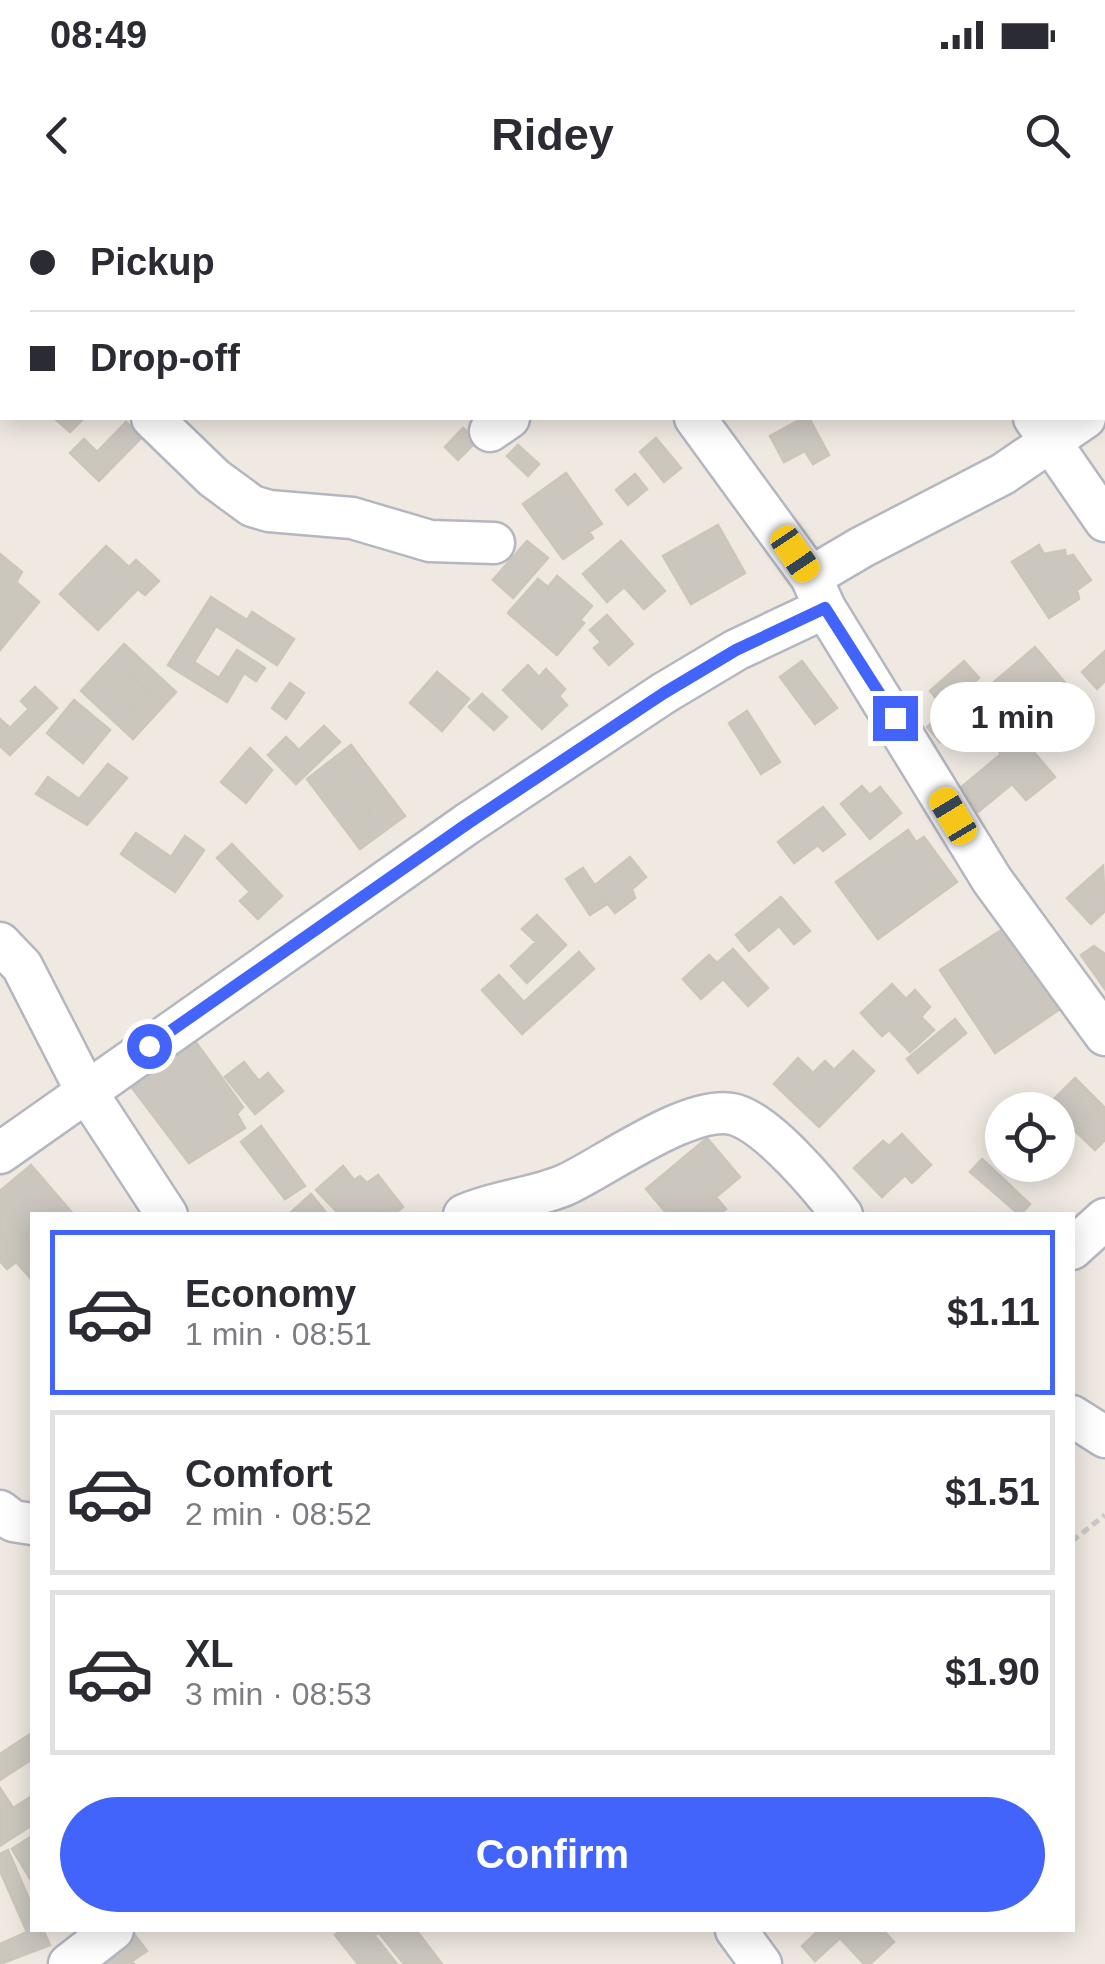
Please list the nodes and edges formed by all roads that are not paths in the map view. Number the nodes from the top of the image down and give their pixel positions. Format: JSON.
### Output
{"nodes":[{"id":1,"x":154,"y":420,"type":"edge"},
{"id":2,"x":696,"y":420,"type":"edge"},
{"id":3,"x":1078,"y":420,"type":"edge"},
{"id":4,"x":1043,"y":430,"type":"edge"},
{"id":5,"x":1105,"y":521,"type":"edge"},
{"id":6,"x":494,"y":543,"type":"dead end"},
{"id":7,"x":818,"y":592,"type":"junction"},
{"id":8,"x":0,"y":942,"type":"edge"},
{"id":9,"x":1105,"y":1035,"type":"edge"},
{"id":10,"x":86,"y":1091,"type":"junction"},
{"id":11,"x":0,"y":1153,"type":"edge"},
{"id":12,"x":165,"y":1212,"type":"edge"},
{"id":13,"x":470,"y":1212,"type":"edge"},
{"id":14,"x":840,"y":1212,"type":"edge"},
{"id":15,"x":1105,"y":1220,"type":"edge"},
{"id":16,"x":1075,"y":1245,"type":"edge"},
{"id":17,"x":1075,"y":1418,"type":"edge"},
{"id":18,"x":1105,"y":1437,"type":"edge"},
{"id":19,"x":0,"y":1510,"type":"edge"},
{"id":20,"x":30,"y":1524,"type":"edge"},
{"id":21,"x":110,"y":1932,"type":"edge"},
{"id":22,"x":738,"y":1932,"type":"edge"},
{"id":23,"x":69,"y":1964,"type":"edge"},
{"id":24,"x":762,"y":1964,"type":"edge"}],
"edges":[{"from":1,"to":6,"type":"street"},
{"from":2,"to":7,"type":"street"},
{"from":3,"to":4,"type":"street"},
{"from":4,"to":5,"type":"street"},
{"from":4,"to":7,"type":"street"},
{"from":7,"to":9,"type":"street"},
{"from":7,"to":10,"type":"street"},
{"from":8,"to":10,"type":"street"},
{"from":10,"to":11,"type":"street"},
{"from":10,"to":12,"type":"street"},
{"from":13,"to":14,"type":"street"},
{"from":15,"to":16,"type":"street"},
{"from":17,"to":18,"type":"street"},
{"from":19,"to":20,"type":"street"},
{"from":21,"to":23,"type":"street"},
{"from":22,"to":24,"type":"street"}]}
